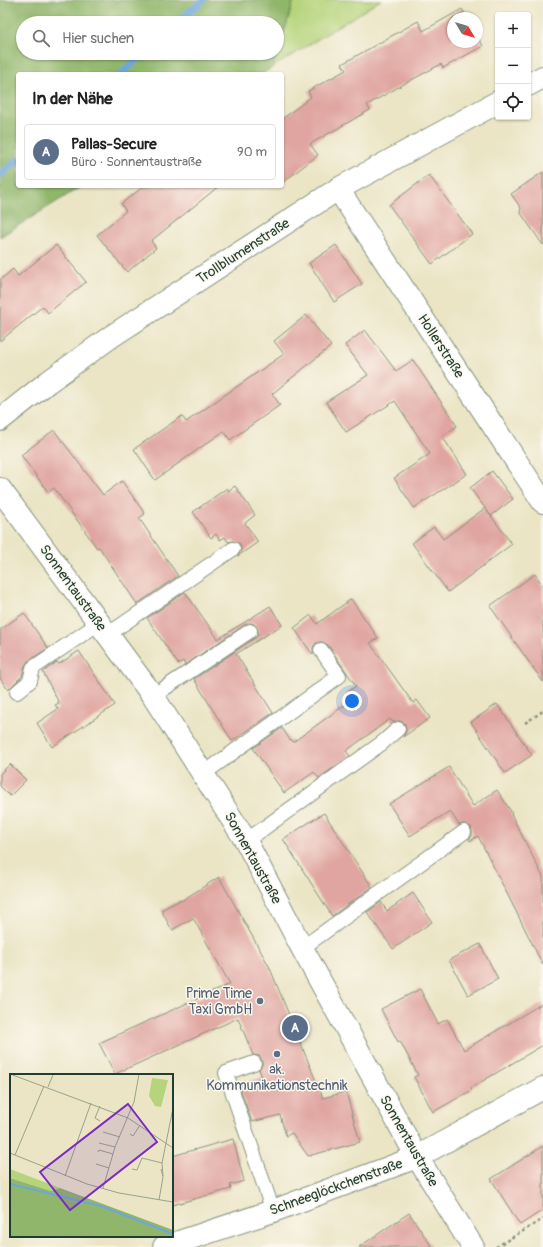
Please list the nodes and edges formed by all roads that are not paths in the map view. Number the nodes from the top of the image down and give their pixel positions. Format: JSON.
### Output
{"nodes":[{"id":1,"x":543,"y":77,"type":"edge"},
{"id":2,"x":530,"y":84,"type":"edge"},
{"id":3,"x":495,"y":104,"type":"edge"},
{"id":4,"x":338,"y":189,"type":"junction"},
{"id":5,"x":0,"y":420,"type":"edge"},
{"id":6,"x":0,"y":489,"type":"edge"},
{"id":7,"x":543,"y":502,"type":"edge"},
{"id":8,"x":234,"y":550,"type":"dead end"},
{"id":9,"x":103,"y":629,"type":"junction"},
{"id":10,"x":250,"y":632,"type":"dead end"},
{"id":11,"x":321,"y":650,"type":"dead end"},
{"id":12,"x":17,"y":692,"type":"dead end"},
{"id":13,"x":153,"y":696,"type":"junction"},
{"id":14,"x":398,"y":729,"type":"dead end"},
{"id":15,"x":203,"y":774,"type":"junction"},
{"id":16,"x":464,"y":832,"type":"dead end"},
{"id":17,"x":246,"y":841,"type":"junction"},
{"id":18,"x":302,"y":948,"type":"junction"},
{"id":19,"x":254,"y":1063,"type":"dead end"},
{"id":20,"x":543,"y":1088,"type":"edge"},
{"id":21,"x":417,"y":1157,"type":"junction"},
{"id":22,"x":273,"y":1211,"type":"junction"},
{"id":23,"x":164,"y":1247,"type":"edge"},
{"id":24,"x":473,"y":1247,"type":"edge"}],
"edges":[{"from":1,"to":2,"type":"street"},
{"from":3,"to":4,"type":"street","name":"Trollblumenstraße"},
{"from":4,"to":5,"type":"street","name":"Trollblumenstraße"},
{"from":4,"to":7,"type":"street","name":"Hollerstraße"},
{"from":6,"to":9,"type":"street","name":"Sonnentaustraße"},
{"from":8,"to":9,"type":"lane"},
{"from":9,"to":12,"type":"lane"},
{"from":9,"to":13,"type":"street","name":"Sonnentaustraße"},
{"from":10,"to":13,"type":"lane"},
{"from":11,"to":15,"type":"lane"},
{"from":13,"to":15,"type":"street","name":"Sonnentaustraße"},
{"from":14,"to":17,"type":"lane"},
{"from":15,"to":17,"type":"street","name":"Sonnentaustraße"},
{"from":16,"to":18,"type":"lane"},
{"from":17,"to":18,"type":"street","name":"Sonnentaustraße"},
{"from":18,"to":21,"type":"street","name":"Sonnentaustraße"},
{"from":19,"to":22,"type":"lane"},
{"from":20,"to":21,"type":"street","name":"Schneeglöckchenstraße"},
{"from":21,"to":22,"type":"street","name":"Schneeglöckchenstraße"},
{"from":21,"to":24,"type":"street","name":"Sonnentaustraße"},
{"from":22,"to":23,"type":"street","name":"Schneeglöckchenstraße"}]}
